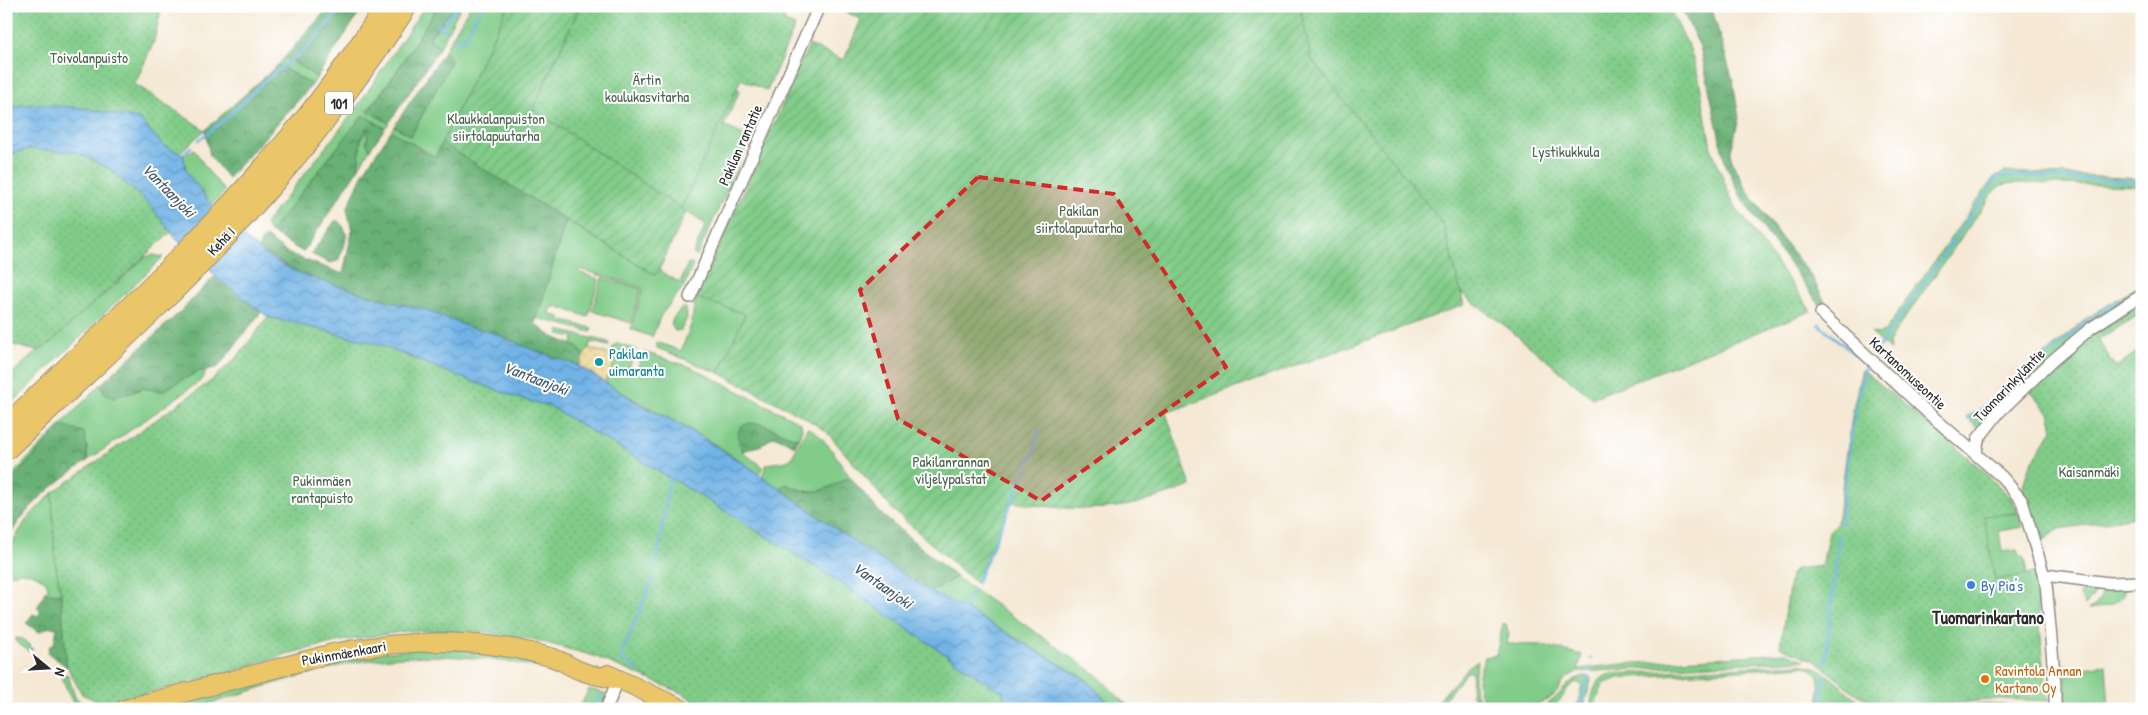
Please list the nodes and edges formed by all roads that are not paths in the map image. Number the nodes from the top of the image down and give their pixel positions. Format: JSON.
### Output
{"nodes":[{"id":1,"x":386,"y":6,"type":"edge"},
{"id":2,"x":407,"y":6,"type":"edge"},
{"id":3,"x":819,"y":6,"type":"edge"},
{"id":4,"x":258,"y":188,"type":"junction"},
{"id":5,"x":163,"y":288,"type":"junction"},
{"id":6,"x":2142,"y":295,"type":"edge"},
{"id":7,"x":690,"y":297,"type":"dead end"},
{"id":8,"x":1821,"y":313,"type":"dead end"},
{"id":9,"x":35,"y":398,"type":"junction"},
{"id":10,"x":6,"y":418,"type":"edge"},
{"id":11,"x":6,"y":426,"type":"edge"},
{"id":12,"x":29,"y":428,"type":"junction"},
{"id":13,"x":6,"y":450,"type":"edge"},
{"id":14,"x":1976,"y":454,"type":"junction"},
{"id":15,"x":6,"y":456,"type":"edge"},
{"id":16,"x":2045,"y":575,"type":"junction"},
{"id":17,"x":2142,"y":582,"type":"edge"},
{"id":18,"x":618,"y":680,"type":"junction"},
{"id":19,"x":124,"y":709,"type":"edge"},
{"id":20,"x":606,"y":709,"type":"edge"},
{"id":21,"x":682,"y":709,"type":"edge"},
{"id":22,"x":2055,"y":709,"type":"edge"}],
"edges":[{"from":1,"to":4,"type":"highway","name":"Kehä I","number":"101"},
{"from":2,"to":4,"type":"highway","name":"Kehä I","number":"101"},
{"from":3,"to":7,"type":"street","name":"Pakilan rantatie"},
{"from":4,"to":5,"type":"highway","name":"Kehä I","number":"101"},
{"from":5,"to":9,"type":"highway","name":"Kehä I","number":"101"},
{"from":5,"to":12,"type":"highway","name":"Kehä I","number":"101"},
{"from":6,"to":14,"type":"street","name":"Tuomarinkyläntie"},
{"from":8,"to":14,"type":"street","name":"Kartanomuseontie"},
{"from":9,"to":10,"type":"highway"},
{"from":9,"to":11,"type":"highway","name":"Kehä I","number":"101"},
{"from":12,"to":13,"type":"highway","name":"Kehä I","number":"101"},
{"from":12,"to":15,"type":"highway"},
{"from":14,"to":16,"type":"street"},
{"from":16,"to":17,"type":"street"},
{"from":16,"to":22,"type":"street"},
{"from":18,"to":19,"type":"main road","name":"Pukinmäenkaari"},
{"from":18,"to":20,"type":"street"},
{"from":18,"to":21,"type":"main road","name":"Pukinmäenkaari"}]}
